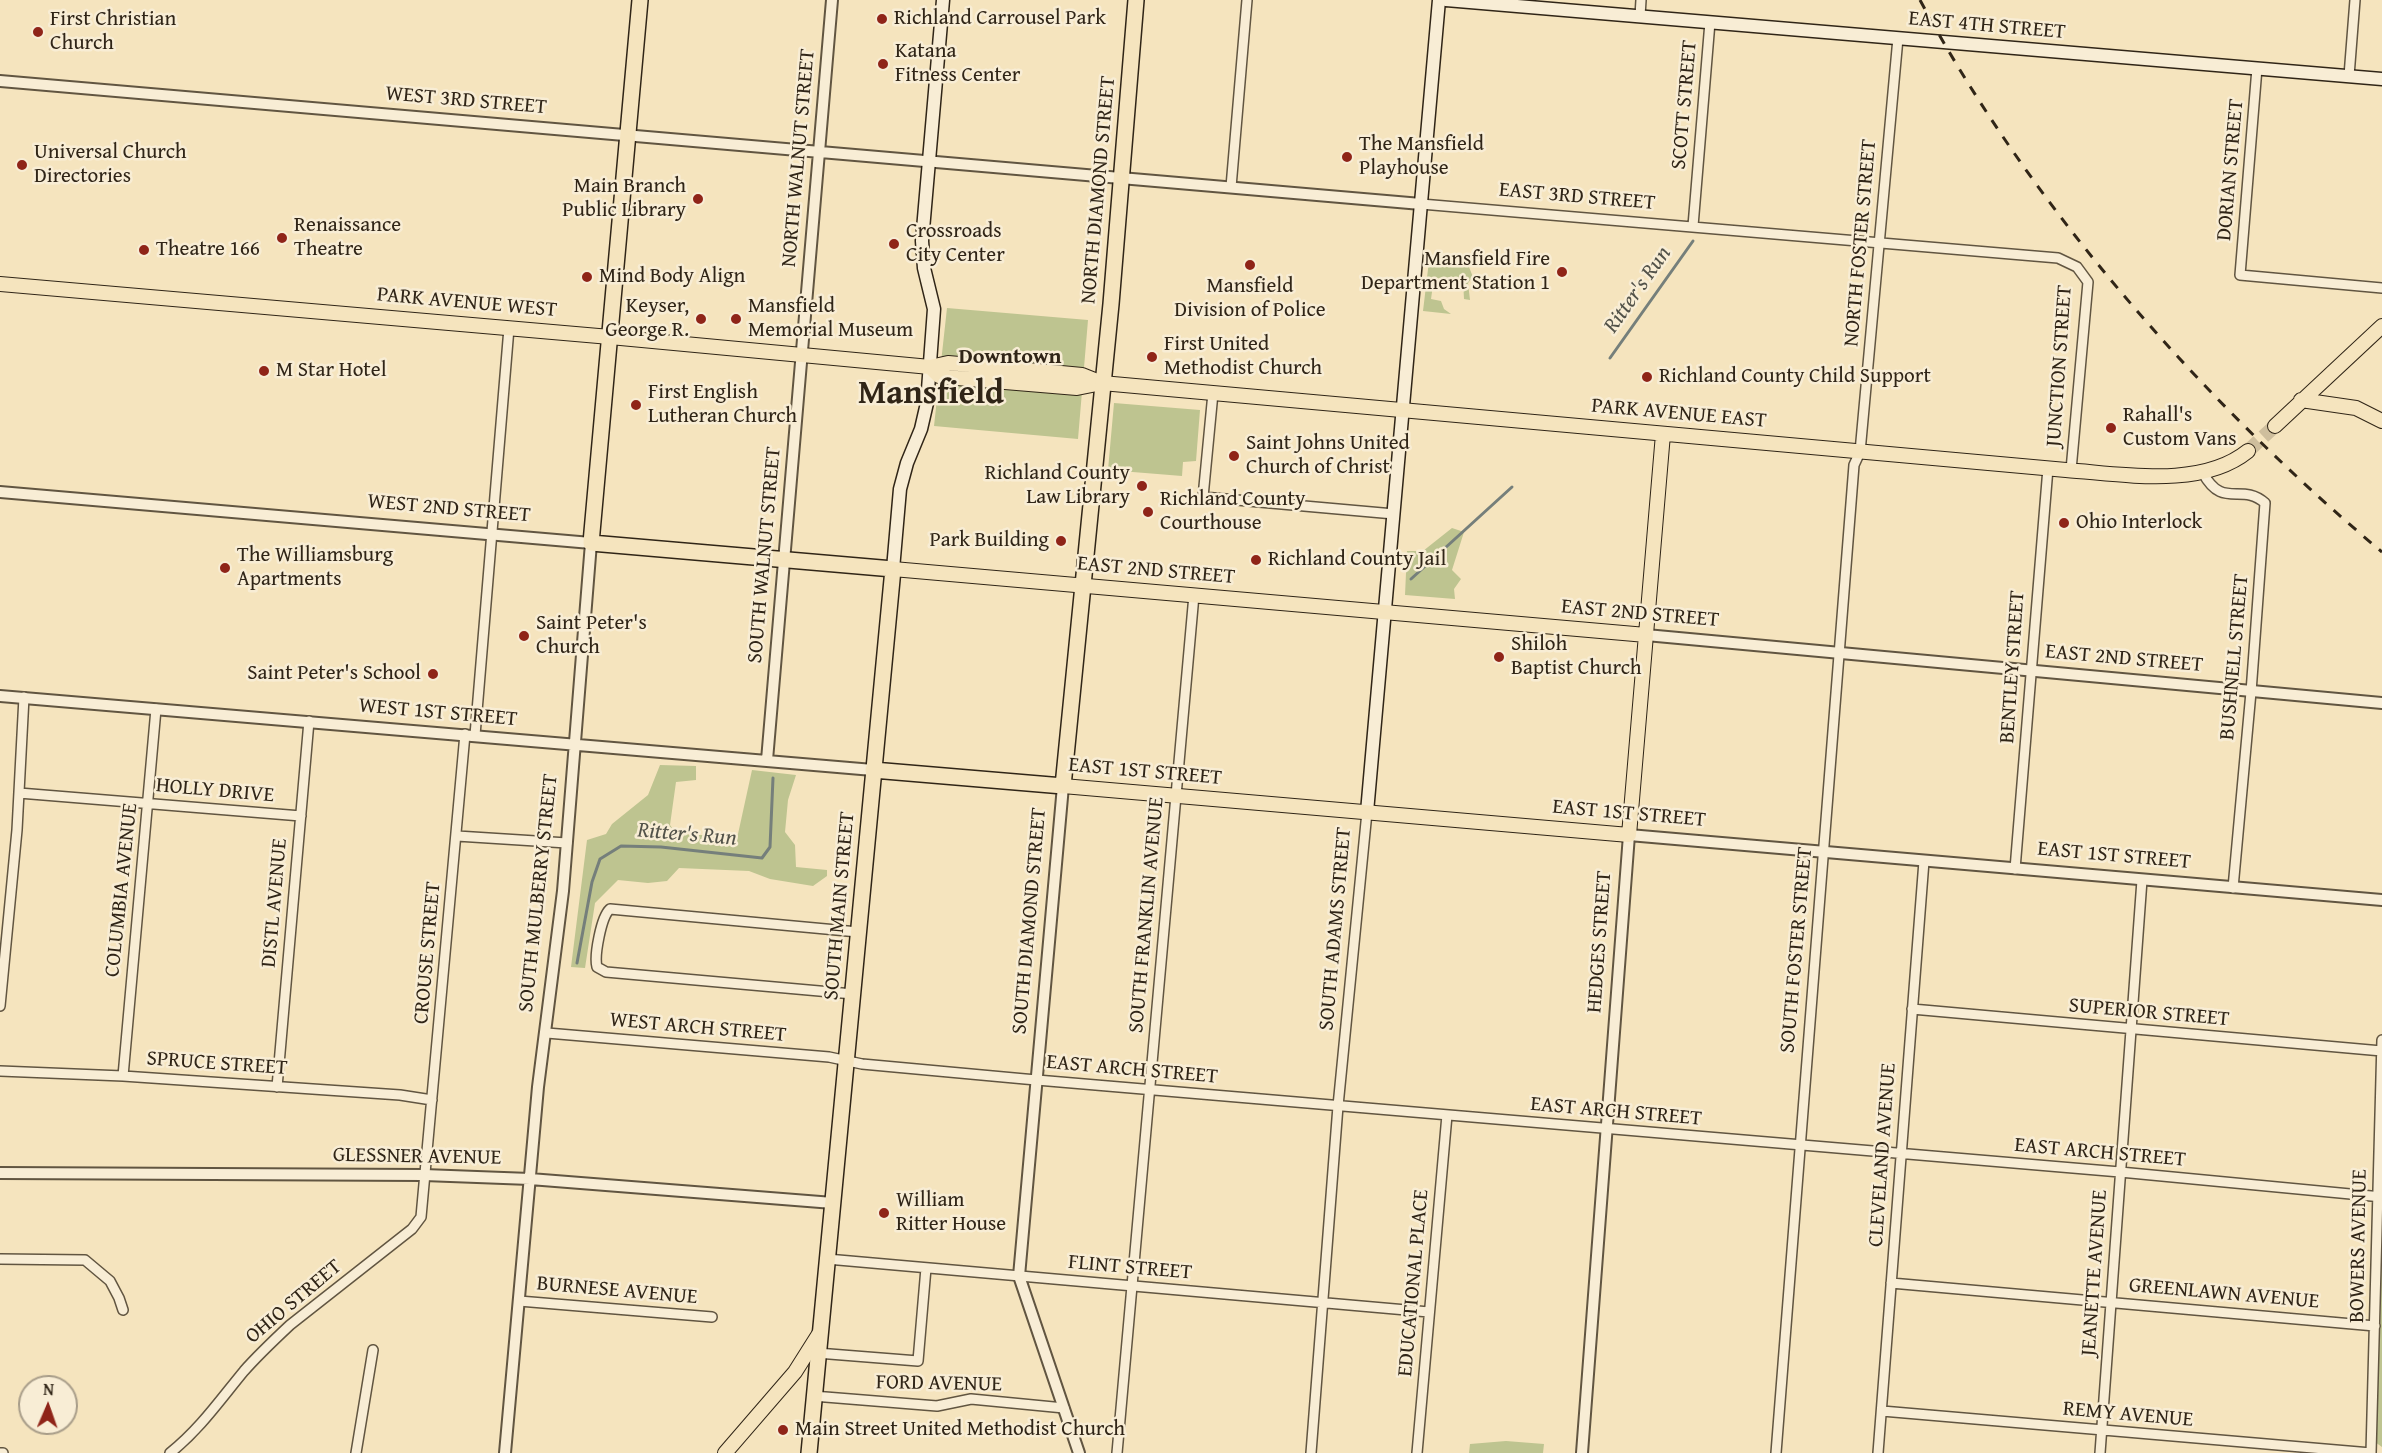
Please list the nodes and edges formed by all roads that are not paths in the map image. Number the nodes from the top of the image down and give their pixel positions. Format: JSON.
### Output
{"nodes":[{"id":1,"x":640,"y":0,"type":"edge"},
{"id":2,"x":832,"y":0,"type":"edge"},
{"id":3,"x":943,"y":0,"type":"edge"},
{"id":4,"x":1136,"y":0,"type":"edge"},
{"id":5,"x":1247,"y":0,"type":"edge"},
{"id":6,"x":1439,"y":0,"type":"edge"},
{"id":7,"x":1446,"y":0,"type":"edge"},
{"id":8,"x":1641,"y":0,"type":"edge"},
{"id":9,"x":2355,"y":0,"type":"edge"},
{"id":10,"x":1640,"y":16,"type":"junction"},
{"id":11,"x":1710,"y":22,"type":"junction"},
{"id":12,"x":1898,"y":38,"type":"junction"},
{"id":13,"x":2257,"y":68,"type":"junction"},
{"id":14,"x":2349,"y":76,"type":"junction"},
{"id":15,"x":2382,"y":79,"type":"edge"},
{"id":16,"x":0,"y":81,"type":"edge"},
{"id":17,"x":628,"y":134,"type":"junction"},
{"id":18,"x":819,"y":151,"type":"junction"},
{"id":19,"x":929,"y":160,"type":"junction"},
{"id":20,"x":1121,"y":177,"type":"junction"},
{"id":21,"x":1231,"y":187,"type":"junction"},
{"id":22,"x":1421,"y":204,"type":"junction"},
{"id":23,"x":1694,"y":226,"type":"junction"},
{"id":24,"x":1879,"y":242,"type":"junction"},
{"id":25,"x":2077,"y":267,"type":"joint"},
{"id":26,"x":0,"y":284,"type":"edge"},
{"id":27,"x":2382,"y":288,"type":"edge"},
{"id":28,"x":2382,"y":326,"type":"edge"},
{"id":29,"x":509,"y":328,"type":"junction"},
{"id":30,"x":610,"y":337,"type":"junction"},
{"id":31,"x":802,"y":354,"type":"junction"},
{"id":32,"x":930,"y":367,"type":"junction"},
{"id":33,"x":1102,"y":383,"type":"junction"},
{"id":34,"x":1213,"y":393,"type":"junction"},
{"id":35,"x":2301,"y":400,"type":"junction"},
{"id":36,"x":1404,"y":410,"type":"junction"},
{"id":37,"x":2382,"y":421,"type":"edge"},
{"id":38,"x":2275,"y":426,"type":"tunnel mouth"},
{"id":39,"x":1662,"y":434,"type":"junction"},
{"id":40,"x":2248,"y":451,"type":"tunnel mouth"},
{"id":41,"x":1860,"y":452,"type":"junction"},
{"id":42,"x":2048,"y":468,"type":"junction"},
{"id":43,"x":2071,"y":470,"type":"junction"},
{"id":44,"x":2203,"y":472,"type":"junction"},
{"id":45,"x":0,"y":492,"type":"edge"},
{"id":46,"x":1394,"y":514,"type":"junction"},
{"id":47,"x":491,"y":534,"type":"junction"},
{"id":48,"x":591,"y":543,"type":"junction"},
{"id":49,"x":783,"y":559,"type":"junction"},
{"id":50,"x":893,"y":569,"type":"junction"},
{"id":51,"x":1084,"y":586,"type":"junction"},
{"id":52,"x":1194,"y":595,"type":"junction"},
{"id":53,"x":1385,"y":613,"type":"junction"},
{"id":54,"x":1646,"y":635,"type":"junction"},
{"id":55,"x":1838,"y":653,"type":"junction"},
{"id":56,"x":2031,"y":671,"type":"junction"},
{"id":57,"x":2251,"y":692,"type":"junction"},
{"id":58,"x":0,"y":696,"type":"edge"},
{"id":59,"x":24,"y":698,"type":"junction"},
{"id":60,"x":2382,"y":703,"type":"edge"},
{"id":61,"x":156,"y":709,"type":"junction"},
{"id":62,"x":309,"y":721,"type":"junction"},
{"id":63,"x":470,"y":735,"type":"junction"},
{"id":64,"x":574,"y":744,"type":"junction"},
{"id":65,"x":767,"y":760,"type":"junction"},
{"id":66,"x":873,"y":770,"type":"junction"},
{"id":67,"x":1064,"y":786,"type":"junction"},
{"id":68,"x":19,"y":794,"type":"junction"},
{"id":69,"x":1176,"y":796,"type":"junction"},
{"id":70,"x":149,"y":804,"type":"junction"},
{"id":71,"x":1367,"y":812,"type":"junction"},
{"id":72,"x":300,"y":816,"type":"junction"},
{"id":73,"x":1629,"y":835,"type":"junction"},
{"id":74,"x":456,"y":836,"type":"junction"},
{"id":75,"x":567,"y":843,"type":"junction"},
{"id":76,"x":1823,"y":852,"type":"junction"},
{"id":77,"x":1924,"y":861,"type":"junction"},
{"id":78,"x":2015,"y":868,"type":"junction"},
{"id":79,"x":2142,"y":880,"type":"junction"},
{"id":80,"x":2233,"y":888,"type":"junction"},
{"id":81,"x":2382,"y":900,"type":"edge"},
{"id":82,"x":858,"y":932,"type":"junction"},
{"id":83,"x":853,"y":994,"type":"junction"},
{"id":84,"x":0,"y":1006,"type":"edge"},
{"id":85,"x":1912,"y":1009,"type":"junction"},
{"id":86,"x":2132,"y":1029,"type":"junction"},
{"id":87,"x":546,"y":1033,"type":"junction"},
{"id":88,"x":2382,"y":1040,"type":"edge"},
{"id":89,"x":2382,"y":1052,"type":"edge"},
{"id":90,"x":847,"y":1061,"type":"junction"},
{"id":91,"x":0,"y":1071,"type":"edge"},
{"id":92,"x":123,"y":1076,"type":"junction"},
{"id":93,"x":1036,"y":1080,"type":"junction"},
{"id":94,"x":277,"y":1087,"type":"junction"},
{"id":95,"x":1148,"y":1089,"type":"junction"},
{"id":96,"x":432,"y":1100,"type":"junction"},
{"id":97,"x":1338,"y":1106,"type":"junction"},
{"id":98,"x":1447,"y":1115,"type":"junction"},
{"id":99,"x":1607,"y":1130,"type":"junction"},
{"id":100,"x":1799,"y":1145,"type":"junction"},
{"id":101,"x":1901,"y":1154,"type":"junction"},
{"id":102,"x":2120,"y":1172,"type":"junction"},
{"id":103,"x":0,"y":1173,"type":"edge"},
{"id":104,"x":424,"y":1176,"type":"junction"},
{"id":105,"x":530,"y":1179,"type":"junction"},
{"id":106,"x":2380,"y":1197,"type":"edge"},
{"id":107,"x":833,"y":1203,"type":"junction"},
{"id":108,"x":0,"y":1259,"type":"edge"},
{"id":109,"x":827,"y":1259,"type":"junction"},
{"id":110,"x":926,"y":1268,"type":"junction"},
{"id":111,"x":1019,"y":1276,"type":"junction"},
{"id":112,"x":1891,"y":1283,"type":"junction"},
{"id":113,"x":1132,"y":1286,"type":"junction"},
{"id":114,"x":519,"y":1300,"type":"junction"},
{"id":115,"x":2110,"y":1302,"type":"junction"},
{"id":116,"x":1323,"y":1303,"type":"junction"},
{"id":117,"x":123,"y":1310,"type":"dead end"},
{"id":118,"x":1429,"y":1312,"type":"junction"},
{"id":119,"x":712,"y":1317,"type":"dead end"},
{"id":120,"x":2375,"y":1326,"type":"junction"},
{"id":121,"x":819,"y":1334,"type":"junction"},
{"id":122,"x":373,"y":1350,"type":"dead end"},
{"id":123,"x":817,"y":1353,"type":"junction"},
{"id":124,"x":813,"y":1396,"type":"junction"},
{"id":125,"x":1064,"y":1408,"type":"junction"},
{"id":126,"x":1882,"y":1411,"type":"junction"},
{"id":127,"x":2102,"y":1432,"type":"junction"},
{"id":128,"x":170,"y":1453,"type":"edge"},
{"id":129,"x":356,"y":1453,"type":"edge"},
{"id":130,"x":505,"y":1453,"type":"edge"},
{"id":131,"x":725,"y":1453,"type":"edge"},
{"id":132,"x":809,"y":1453,"type":"edge"},
{"id":133,"x":1079,"y":1453,"type":"edge"},
{"id":134,"x":1117,"y":1453,"type":"edge"},
{"id":135,"x":1311,"y":1453,"type":"edge"},
{"id":136,"x":1417,"y":1453,"type":"edge"},
{"id":137,"x":1582,"y":1453,"type":"edge"},
{"id":138,"x":1776,"y":1453,"type":"edge"},
{"id":139,"x":1878,"y":1453,"type":"edge"},
{"id":140,"x":2100,"y":1453,"type":"edge"},
{"id":141,"x":2371,"y":1453,"type":"edge"}],
"edges":[{"from":1,"to":17,"type":"highway","name":"SOUTH MULBERRY STREET"},
{"from":2,"to":18,"type":"street","name":"NORTH WALNUT STREET"},
{"from":3,"to":19,"type":"main road","name":"SOUTH MAIN STREET"},
{"from":4,"to":20,"type":"highway","name":"NORTH DIAMOND STREET"},
{"from":5,"to":21,"type":"street"},
{"from":6,"to":22,"type":"main road","name":"SOUTH ADAMS STREET"},
{"from":7,"to":10,"type":"main road","name":"EAST 4TH STREET"},
{"from":8,"to":10,"type":"street"},
{"from":9,"to":14,"type":"street"},
{"from":10,"to":11,"type":"main road","name":"EAST 4TH STREET"},
{"from":11,"to":12,"type":"main road","name":"EAST 4TH STREET"},
{"from":11,"to":23,"type":"street","name":"SCOTT STREET"},
{"from":12,"to":13,"type":"main road","name":"EAST 4TH STREET"},
{"from":12,"to":24,"type":"street","name":"NORTH FOSTER STREET"},
{"from":13,"to":14,"type":"main road","name":"EAST 4TH STREET"},
{"from":13,"to":27,"type":"street","name":"DORIAN STREET"},
{"from":14,"to":15,"type":"main road","name":"EAST 4TH STREET"},
{"from":16,"to":17,"type":"street","name":"WEST 3RD STREET"},
{"from":17,"to":18,"type":"street","name":"WEST 3RD STREET"},
{"from":17,"to":30,"type":"highway","name":"SOUTH MULBERRY STREET"},
{"from":18,"to":19,"type":"street","name":"WEST 3RD STREET"},
{"from":18,"to":31,"type":"street","name":"NORTH WALNUT STREET"},
{"from":19,"to":20,"type":"street","name":"EAST 3RD STREET"},
{"from":19,"to":32,"type":"main road","name":"SOUTH MAIN STREET"},
{"from":20,"to":21,"type":"street","name":"EAST 3RD STREET"},
{"from":20,"to":33,"type":"highway","name":"NORTH DIAMOND STREET"},
{"from":21,"to":22,"type":"street","name":"EAST 3RD STREET"},
{"from":22,"to":23,"type":"street","name":"EAST 3RD STREET"},
{"from":22,"to":36,"type":"main road","name":"SOUTH ADAMS STREET"},
{"from":23,"to":24,"type":"street","name":"EAST 3RD STREET"},
{"from":24,"to":25,"type":"street","name":"EAST 3RD STREET"},
{"from":24,"to":41,"type":"street","name":"NORTH FOSTER STREET"},
{"from":25,"to":43,"type":"street","name":"JUNCTION STREET"},
{"from":26,"to":29,"type":"main road","name":"PARK AVENUE WEST"},
{"from":28,"to":35,"type":"main road"},
{"from":29,"to":30,"type":"main road","name":"PARK AVENUE WEST"},
{"from":29,"to":47,"type":"street","name":"CROUSE STREET"},
{"from":30,"to":31,"type":"main road","name":"PARK AVENUE WEST"},
{"from":30,"to":48,"type":"highway","name":"SOUTH MULBERRY STREET"},
{"from":31,"to":32,"type":"main road","name":"PARK AVENUE WEST"},
{"from":31,"to":49,"type":"street","name":"SOUTH WALNUT STREET"},
{"from":32,"to":33,"type":"main road","name":"PARK AVENUE EAST"},
{"from":32,"to":50,"type":"main road","name":"SOUTH MAIN STREET"},
{"from":33,"to":34,"type":"main road","name":"PARK AVENUE EAST"},
{"from":33,"to":51,"type":"highway","name":"SOUTH DIAMOND STREET"},
{"from":34,"to":36,"type":"main road","name":"PARK AVENUE EAST"},
{"from":34,"to":46,"type":"street"},
{"from":35,"to":37,"type":"main road"},
{"from":35,"to":38,"type":"main road"},
{"from":36,"to":39,"type":"main road","name":"PARK AVENUE EAST"},
{"from":36,"to":46,"type":"main road","name":"SOUTH ADAMS STREET"},
{"from":39,"to":41,"type":"main road","name":"PARK AVENUE EAST"},
{"from":39,"to":54,"type":"main road","name":"HEDGES STREET"},
{"from":40,"to":44,"type":"main road","name":"PARK AVENUE EAST"},
{"from":41,"to":42,"type":"main road","name":"PARK AVENUE EAST"},
{"from":41,"to":55,"type":"street","name":"SOUTH FOSTER STREET"},
{"from":42,"to":43,"type":"main road","name":"PARK AVENUE EAST"},
{"from":42,"to":56,"type":"street","name":"BENTLEY STREET"},
{"from":43,"to":44,"type":"main road","name":"PARK AVENUE EAST"},
{"from":44,"to":57,"type":"street","name":"BUSHNELL STREET"},
{"from":45,"to":47,"type":"street","name":"WEST 2ND STREET"},
{"from":46,"to":53,"type":"main road","name":"SOUTH ADAMS STREET"},
{"from":47,"to":48,"type":"street","name":"WEST 2ND STREET"},
{"from":47,"to":63,"type":"street","name":"CROUSE STREET"},
{"from":48,"to":49,"type":"highway","name":"WEST 2ND STREET"},
{"from":48,"to":64,"type":"street","name":"SOUTH MULBERRY STREET"},
{"from":49,"to":50,"type":"highway","name":"WEST 2ND STREET"},
{"from":49,"to":65,"type":"street","name":"SOUTH WALNUT STREET"},
{"from":50,"to":51,"type":"main road","name":"EAST 2ND STREET"},
{"from":50,"to":66,"type":"highway","name":"SOUTH MAIN STREET"},
{"from":51,"to":52,"type":"main road","name":"EAST 2ND STREET"},
{"from":51,"to":67,"type":"highway","name":"SOUTH DIAMOND STREET"},
{"from":52,"to":53,"type":"main road","name":"EAST 2ND STREET"},
{"from":52,"to":69,"type":"street","name":"SOUTH FRANKLIN AVENUE"},
{"from":53,"to":54,"type":"main road","name":"EAST 2ND STREET"},
{"from":53,"to":71,"type":"main road","name":"SOUTH ADAMS STREET"},
{"from":54,"to":55,"type":"street","name":"EAST 2ND STREET"},
{"from":54,"to":73,"type":"main road","name":"HEDGES STREET"},
{"from":55,"to":56,"type":"street","name":"EAST 2ND STREET"},
{"from":55,"to":76,"type":"street","name":"SOUTH FOSTER STREET"},
{"from":56,"to":57,"type":"street","name":"EAST 2ND STREET"},
{"from":56,"to":78,"type":"street","name":"BENTLEY STREET"},
{"from":57,"to":60,"type":"street","name":"EAST 2ND STREET"},
{"from":57,"to":80,"type":"street","name":"BUSHNELL STREET"},
{"from":58,"to":59,"type":"street","name":"WEST 1ST STREET"},
{"from":59,"to":61,"type":"street","name":"WEST 1ST STREET"},
{"from":59,"to":68,"type":"street"},
{"from":61,"to":62,"type":"street","name":"WEST 1ST STREET"},
{"from":61,"to":70,"type":"street","name":"COLUMBIA AVENUE"},
{"from":62,"to":63,"type":"street","name":"WEST 1ST STREET"},
{"from":62,"to":72,"type":"street","name":"DISTL AVENUE"},
{"from":63,"to":64,"type":"street","name":"WEST 1ST STREET"},
{"from":63,"to":74,"type":"street","name":"CROUSE STREET"},
{"from":64,"to":65,"type":"street","name":"WEST 1ST STREET"},
{"from":64,"to":75,"type":"street","name":"SOUTH MULBERRY STREET"},
{"from":65,"to":66,"type":"street","name":"WEST 1ST STREET"},
{"from":66,"to":67,"type":"highway","name":"EAST 1ST STREET"},
{"from":66,"to":82,"type":"highway","name":"SOUTH MAIN STREET"},
{"from":67,"to":69,"type":"main road","name":"EAST 1ST STREET"},
{"from":67,"to":93,"type":"street","name":"SOUTH DIAMOND STREET"},
{"from":68,"to":70,"type":"street","name":"HOLLY DRIVE"},
{"from":68,"to":84,"type":"street"},
{"from":69,"to":71,"type":"main road","name":"EAST 1ST STREET"},
{"from":69,"to":95,"type":"street","name":"SOUTH FRANKLIN AVENUE"},
{"from":70,"to":72,"type":"street","name":"HOLLY DRIVE"},
{"from":70,"to":92,"type":"street","name":"COLUMBIA AVENUE"},
{"from":71,"to":73,"type":"main road","name":"EAST 1ST STREET"},
{"from":71,"to":97,"type":"street","name":"SOUTH ADAMS STREET"},
{"from":72,"to":94,"type":"street","name":"DISTL AVENUE"},
{"from":73,"to":76,"type":"street","name":"EAST 1ST STREET"},
{"from":73,"to":99,"type":"street","name":"HEDGES STREET"},
{"from":74,"to":75,"type":"street"},
{"from":74,"to":96,"type":"street","name":"CROUSE STREET"},
{"from":75,"to":87,"type":"street","name":"SOUTH MULBERRY STREET"},
{"from":76,"to":77,"type":"street","name":"EAST 1ST STREET"},
{"from":76,"to":100,"type":"street","name":"SOUTH FOSTER STREET"},
{"from":77,"to":78,"type":"street","name":"EAST 1ST STREET"},
{"from":77,"to":85,"type":"street","name":"CLEVELAND AVENUE"},
{"from":78,"to":79,"type":"street","name":"EAST 1ST STREET"},
{"from":79,"to":80,"type":"street","name":"EAST 1ST STREET"},
{"from":79,"to":86,"type":"street","name":"JEANETTE AVENUE"},
{"from":80,"to":81,"type":"street","name":"EAST 1ST STREET"},
{"from":82,"to":83,"type":"highway","name":"SOUTH MAIN STREET"},
{"from":82,"to":83,"type":"street"},
{"from":83,"to":90,"type":"highway","name":"SOUTH MAIN STREET"},
{"from":85,"to":86,"type":"street","name":"SUPERIOR STREET"},
{"from":85,"to":101,"type":"street","name":"CLEVELAND AVENUE"},
{"from":86,"to":89,"type":"street","name":"SUPERIOR STREET"},
{"from":86,"to":102,"type":"street","name":"JEANETTE AVENUE"},
{"from":87,"to":90,"type":"street","name":"WEST ARCH STREET"},
{"from":87,"to":105,"type":"street","name":"SOUTH MULBERRY STREET"},
{"from":88,"to":89,"type":"street","name":"BOWERS AVENUE"},
{"from":89,"to":106,"type":"street","name":"BOWERS AVENUE"},
{"from":90,"to":93,"type":"street","name":"EAST ARCH STREET"},
{"from":90,"to":107,"type":"highway","name":"SOUTH MAIN STREET"},
{"from":91,"to":92,"type":"street","name":"SPRUCE STREET"},
{"from":92,"to":94,"type":"street","name":"SPRUCE STREET"},
{"from":93,"to":95,"type":"street","name":"EAST ARCH STREET"},
{"from":93,"to":111,"type":"street","name":"SOUTH DIAMOND STREET"},
{"from":94,"to":96,"type":"street","name":"SPRUCE STREET"},
{"from":95,"to":97,"type":"street","name":"EAST ARCH STREET"},
{"from":95,"to":113,"type":"street","name":"SOUTH FRANKLIN AVENUE"},
{"from":96,"to":104,"type":"street","name":"CROUSE STREET"},
{"from":97,"to":98,"type":"street","name":"EAST ARCH STREET"},
{"from":97,"to":116,"type":"street","name":"SOUTH ADAMS STREET"},
{"from":98,"to":99,"type":"street","name":"EAST ARCH STREET"},
{"from":98,"to":118,"type":"street","name":"EDUCATIONAL PLACE"},
{"from":99,"to":100,"type":"street","name":"EAST ARCH STREET"},
{"from":99,"to":137,"type":"street","name":"HEDGES STREET"},
{"from":100,"to":101,"type":"street","name":"EAST ARCH STREET"},
{"from":100,"to":138,"type":"street","name":"SOUTH FOSTER STREET"},
{"from":101,"to":102,"type":"street","name":"EAST ARCH STREET"},
{"from":101,"to":112,"type":"street","name":"CLEVELAND AVENUE"},
{"from":102,"to":106,"type":"street","name":"EAST ARCH STREET"},
{"from":102,"to":115,"type":"street","name":"JEANETTE AVENUE"},
{"from":103,"to":104,"type":"street","name":"GLESSNER AVENUE"},
{"from":104,"to":105,"type":"street","name":"GLESSNER AVENUE"},
{"from":104,"to":128,"type":"street","name":"OHIO STREET"},
{"from":105,"to":107,"type":"street","name":"GLESSNER AVENUE"},
{"from":105,"to":114,"type":"street","name":"SOUTH MULBERRY STREET"},
{"from":106,"to":120,"type":"street","name":"BOWERS AVENUE"},
{"from":107,"to":109,"type":"highway","name":"SOUTH MAIN STREET"},
{"from":108,"to":117,"type":"street"},
{"from":109,"to":110,"type":"street","name":"FLINT STREET"},
{"from":109,"to":121,"type":"highway","name":"SOUTH MAIN STREET"},
{"from":110,"to":111,"type":"street","name":"FLINT STREET"},
{"from":110,"to":123,"type":"street"},
{"from":111,"to":113,"type":"street","name":"FLINT STREET"},
{"from":111,"to":125,"type":"street","name":"SOUTH DIAMOND STREET"},
{"from":112,"to":115,"type":"street","name":"GREENLAWN AVENUE"},
{"from":112,"to":126,"type":"street","name":"CLEVELAND AVENUE"},
{"from":113,"to":116,"type":"street","name":"FLINT STREET"},
{"from":113,"to":134,"type":"street","name":"SOUTH FRANKLIN AVENUE"},
{"from":114,"to":119,"type":"street","name":"BURNESE AVENUE"},
{"from":114,"to":130,"type":"street","name":"SOUTH MULBERRY STREET"},
{"from":115,"to":120,"type":"street","name":"GREENLAWN AVENUE"},
{"from":115,"to":127,"type":"street","name":"JEANETTE AVENUE"},
{"from":116,"to":118,"type":"street","name":"FLINT STREET"},
{"from":116,"to":135,"type":"street","name":"SOUTH ADAMS STREET"},
{"from":118,"to":136,"type":"street","name":"EDUCATIONAL PLACE"},
{"from":120,"to":141,"type":"street","name":"BOWERS AVENUE"},
{"from":121,"to":123,"type":"highway","name":"SOUTH MAIN STREET"},
{"from":121,"to":131,"type":"main road"},
{"from":122,"to":129,"type":"street"},
{"from":123,"to":124,"type":"highway","name":"SOUTH MAIN STREET"},
{"from":124,"to":125,"type":"street","name":"FORD AVENUE"},
{"from":124,"to":132,"type":"highway","name":"SOUTH MAIN STREET"},
{"from":125,"to":133,"type":"street","name":"SOUTH DIAMOND STREET"},
{"from":126,"to":127,"type":"street","name":"REMY AVENUE"},
{"from":126,"to":139,"type":"street","name":"CLEVELAND AVENUE"},
{"from":127,"to":140,"type":"street","name":"JEANETTE AVENUE"},
{"from":127,"to":141,"type":"street","name":"REMY AVENUE"}]}
